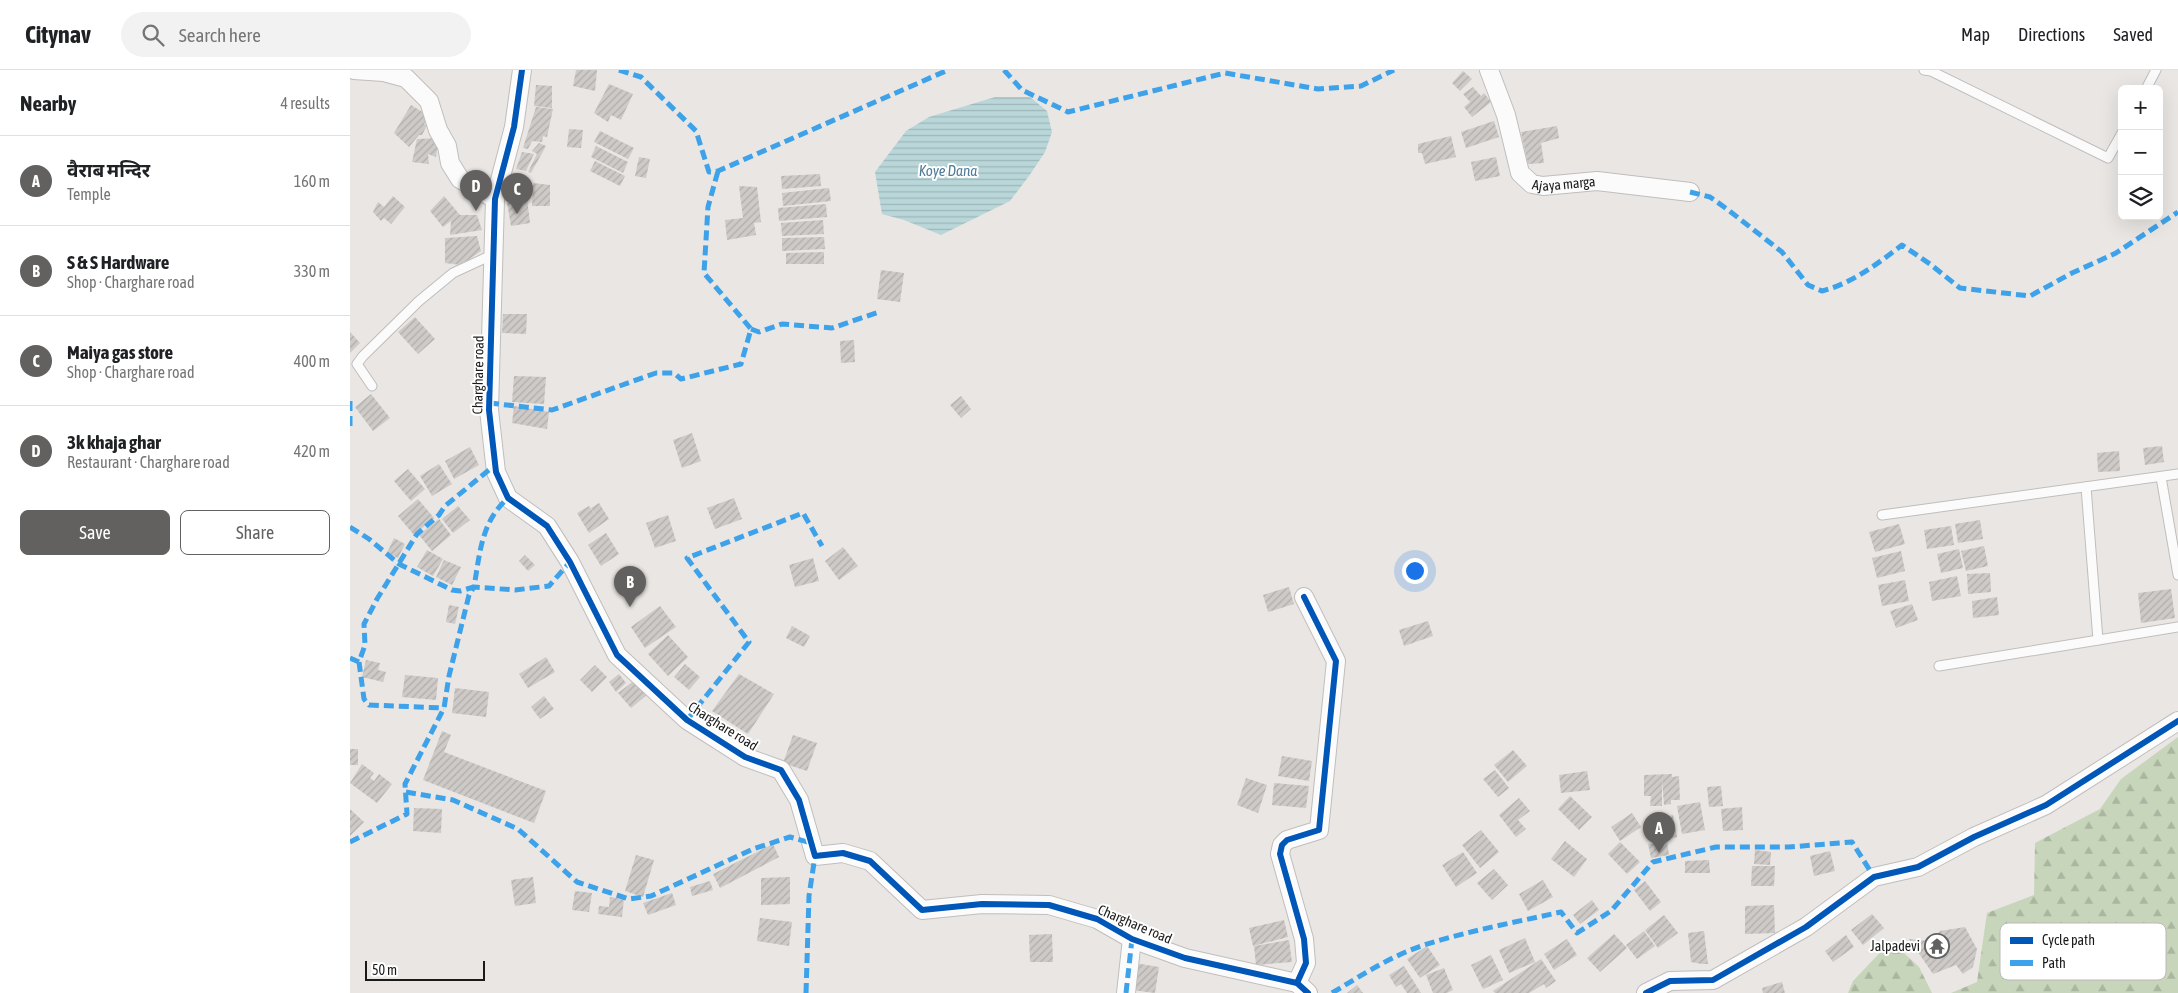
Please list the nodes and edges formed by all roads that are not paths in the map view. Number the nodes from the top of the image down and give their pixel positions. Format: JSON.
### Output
{"nodes":[{"id":1,"x":354,"y":70,"type":"edge"},
{"id":2,"x":522,"y":70,"type":"edge"},
{"id":3,"x":1489,"y":70,"type":"edge"},
{"id":4,"x":1924,"y":70,"type":"edge"},
{"id":5,"x":2156,"y":70,"type":"edge"},
{"id":6,"x":2148,"y":85,"type":"edge"},
{"id":7,"x":2118,"y":140,"type":"edge"},
{"id":8,"x":1690,"y":192,"type":"dead end"},
{"id":9,"x":495,"y":199,"type":"junction"},
{"id":10,"x":494,"y":254,"type":"junction"},
{"id":11,"x":372,"y":386,"type":"dead end"},
{"id":12,"x":2178,"y":474,"type":"edge"},
{"id":13,"x":2161,"y":476,"type":"junction"},
{"id":14,"x":2086,"y":487,"type":"junction"},
{"id":15,"x":1882,"y":515,"type":"dead end"},
{"id":16,"x":2178,"y":574,"type":"edge"},
{"id":17,"x":1304,"y":598,"type":"dead end"},
{"id":18,"x":2178,"y":626,"type":"edge"},
{"id":19,"x":2098,"y":640,"type":"junction"},
{"id":20,"x":1939,"y":666,"type":"dead end"},
{"id":21,"x":2178,"y":721,"type":"edge"},
{"id":22,"x":1132,"y":939,"type":"junction"},
{"id":23,"x":1302,"y":988,"type":"edge"},
{"id":24,"x":1126,"y":993,"type":"edge"},
{"id":25,"x":1646,"y":993,"type":"edge"}],
"edges":[{"from":1,"to":9,"type":"street"},
{"from":2,"to":9,"type":"street","name":"Charghare road"},
{"from":3,"to":8,"type":"street","name":"Ajaya marga"},
{"from":4,"to":7,"type":"lane"},
{"from":5,"to":6,"type":"lane"},
{"from":9,"to":10,"type":"street","name":"Charghare road"},
{"from":10,"to":11,"type":"lane"},
{"from":10,"to":22,"type":"street","name":"Charghare road"},
{"from":12,"to":13,"type":"lane"},
{"from":13,"to":14,"type":"lane"},
{"from":13,"to":16,"type":"lane"},
{"from":14,"to":15,"type":"lane"},
{"from":14,"to":19,"type":"lane"},
{"from":17,"to":23,"type":"street"},
{"from":18,"to":19,"type":"lane"},
{"from":19,"to":20,"type":"lane"},
{"from":21,"to":25,"type":"street"},
{"from":22,"to":23,"type":"street","name":"Charghare road"},
{"from":22,"to":24,"type":"street"}]}
